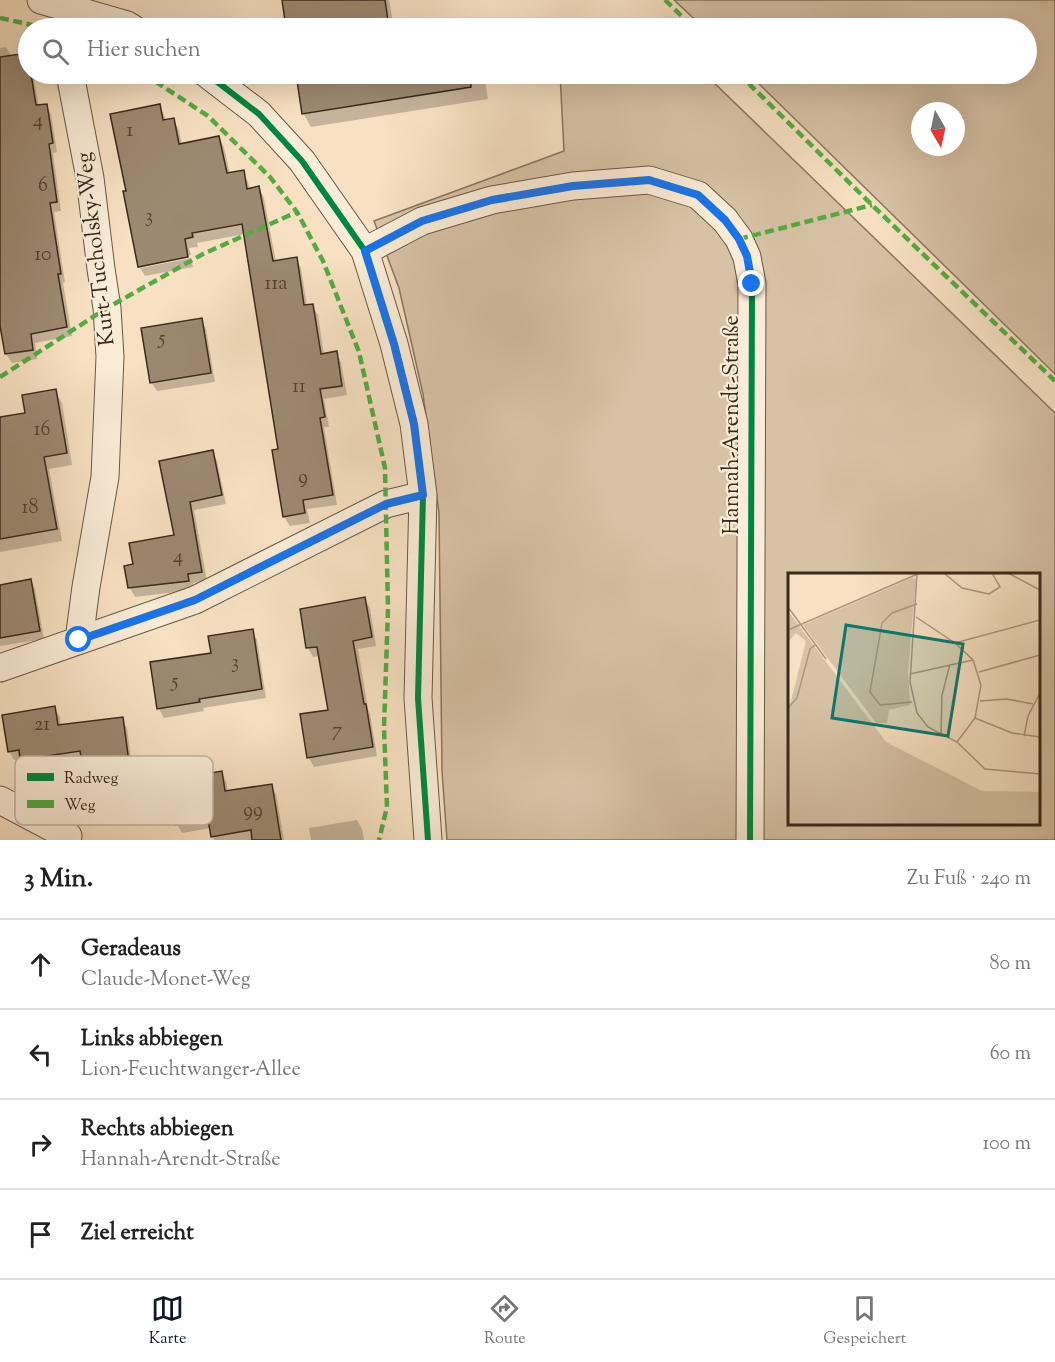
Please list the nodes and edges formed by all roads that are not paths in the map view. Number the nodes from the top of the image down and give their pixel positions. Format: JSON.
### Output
{"nodes":[{"id":1,"x":41,"y":0,"type":"edge"},
{"id":2,"x":67,"y":18,"type":"edge"},
{"id":3,"x":72,"y":84,"type":"edge"},
{"id":4,"x":220,"y":84,"type":"edge"},
{"id":5,"x":365,"y":251,"type":"junction"},
{"id":6,"x":423,"y":495,"type":"junction"},
{"id":7,"x":79,"y":640,"type":"junction"},
{"id":8,"x":0,"y":668,"type":"edge"},
{"id":9,"x":0,"y":800,"type":"edge"},
{"id":10,"x":15,"y":809,"type":"edge"},
{"id":11,"x":44,"y":825,"type":"edge"},
{"id":12,"x":70,"y":839,"type":"edge"},
{"id":13,"x":428,"y":840,"type":"edge"},
{"id":14,"x":750,"y":840,"type":"edge"}],
"edges":[{"from":1,"to":2,"type":"street"},
{"from":3,"to":7,"type":"street","name":"Kurt-Tucholsky-Weg"},
{"from":4,"to":5,"type":"street"},
{"from":5,"to":6,"type":"street"},
{"from":5,"to":14,"type":"street","name":"Hannah-Arendt-Straße"},
{"from":6,"to":7,"type":"street"},
{"from":6,"to":13,"type":"street"},
{"from":7,"to":8,"type":"street"},
{"from":9,"to":10,"type":"street"},
{"from":11,"to":12,"type":"street"}]}
